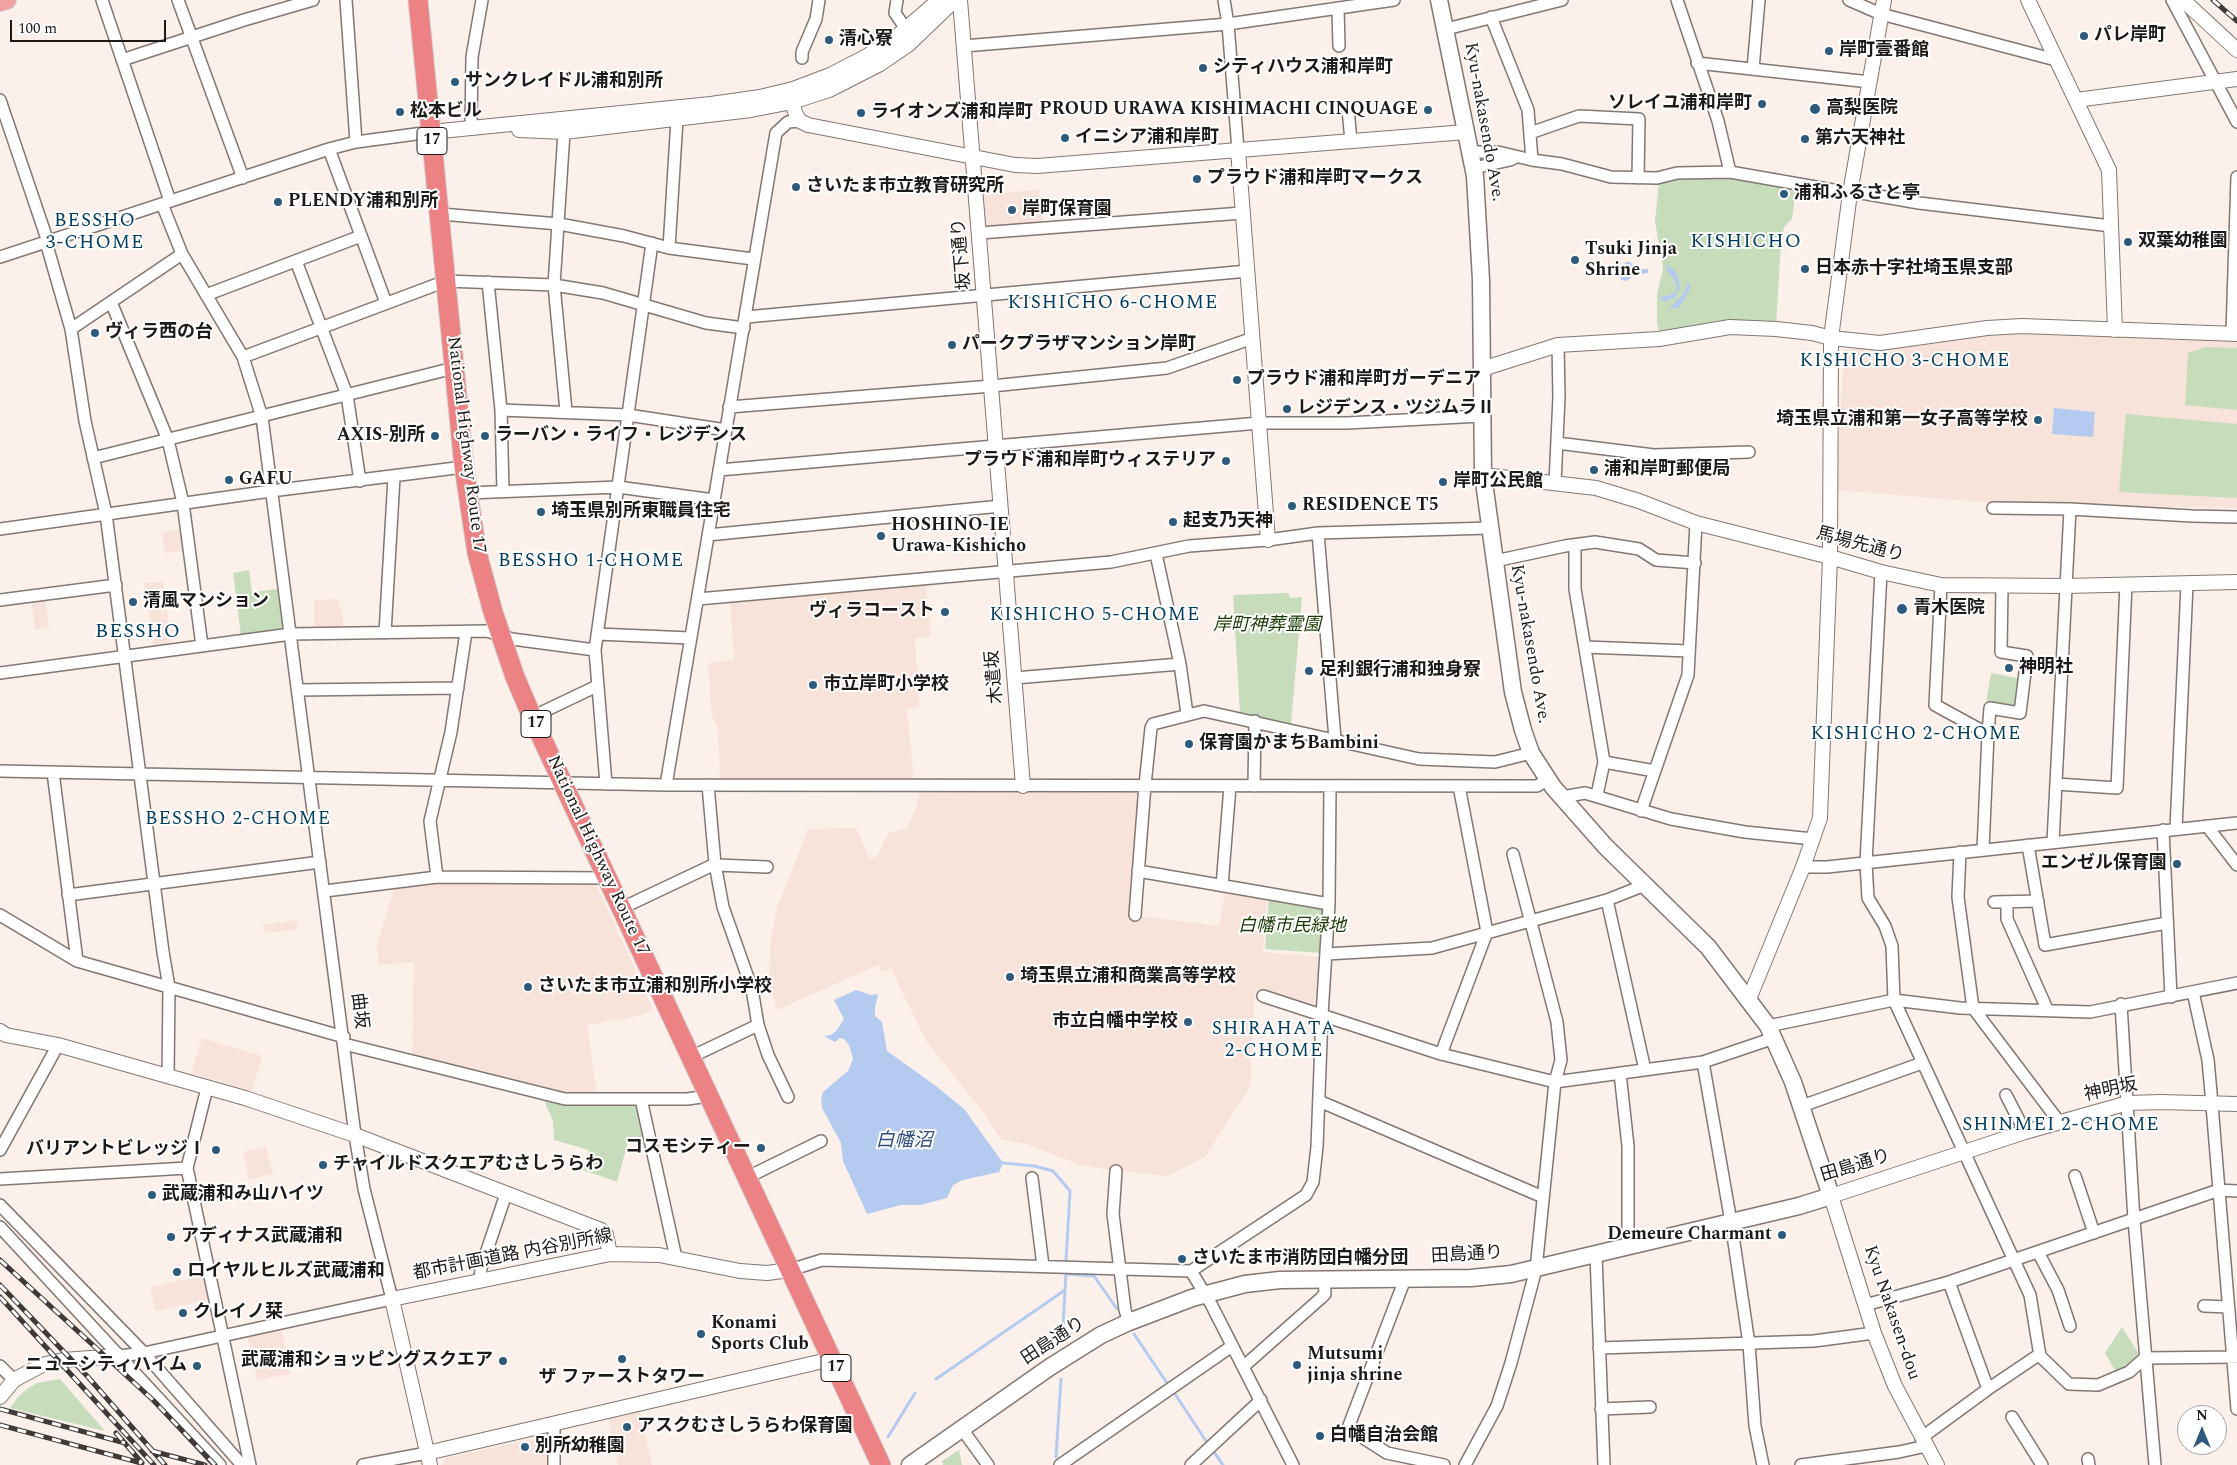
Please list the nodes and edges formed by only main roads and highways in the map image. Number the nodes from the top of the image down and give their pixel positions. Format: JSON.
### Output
{"nodes":[{"id":1,"x":7,"y":0,"type":"edge"},
{"id":2,"x":418,"y":0,"type":"edge"},
{"id":3,"x":1439,"y":0,"type":"edge"},
{"id":4,"x":0,"y":2,"type":"edge"},
{"id":5,"x":1832,"y":1196,"type":"joint"},
{"id":6,"x":882,"y":1465,"type":"edge"},
{"id":7,"x":910,"y":1465,"type":"edge"}],
"edges":[{"from":1,"to":4,"type":"main road"},
{"from":2,"to":6,"type":"highway","name":"National Highway Route 17","number":"17"},
{"from":3,"to":5,"type":"main road","name":"Kyu-nakasendo Ave."},
{"from":5,"to":7,"type":"main road","name":"田島通り"}]}
